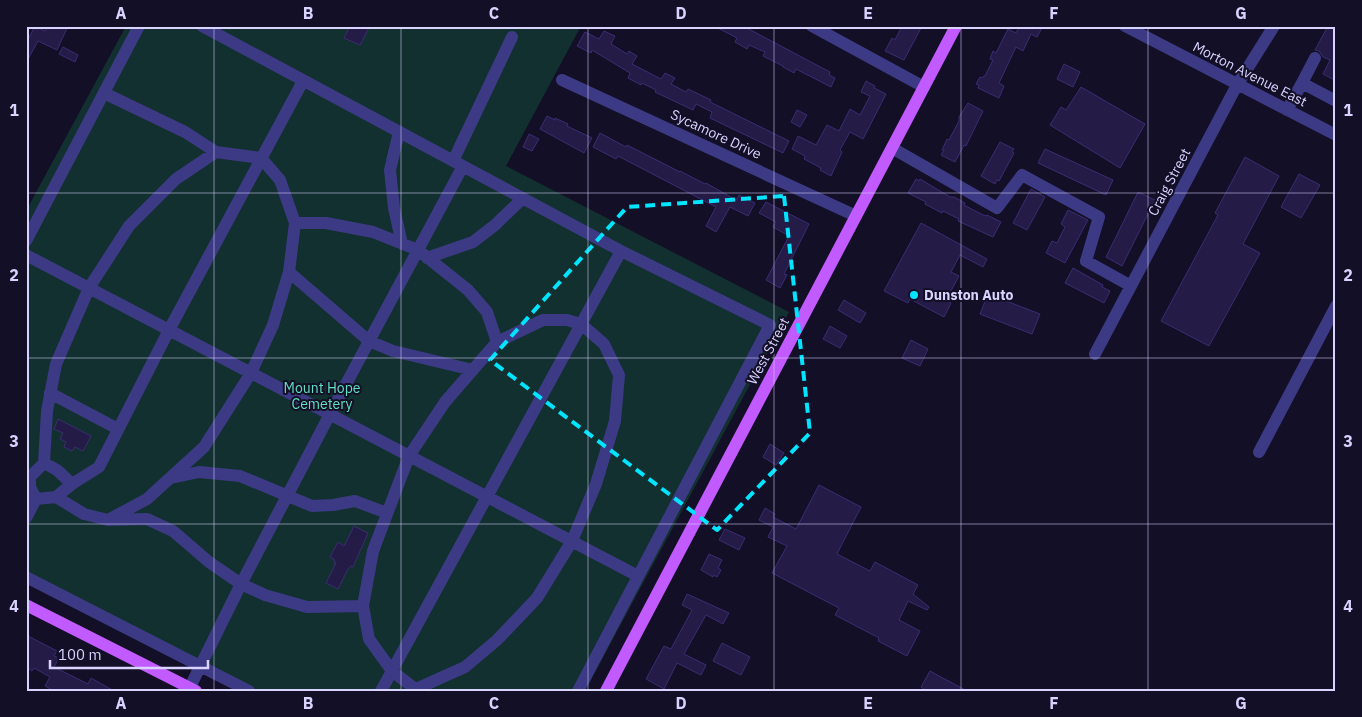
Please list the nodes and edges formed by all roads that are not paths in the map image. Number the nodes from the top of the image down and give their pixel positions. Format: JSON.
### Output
{"nodes":[{"id":1,"x":139,"y":26,"type":"edge"},
{"id":2,"x":202,"y":26,"type":"edge"},
{"id":3,"x":812,"y":26,"type":"edge"},
{"id":4,"x":956,"y":26,"type":"edge"},
{"id":5,"x":1125,"y":26,"type":"edge"},
{"id":6,"x":1274,"y":26,"type":"edge"},
{"id":7,"x":512,"y":37,"type":"dead end"},
{"id":8,"x":1315,"y":58,"type":"dead end"},
{"id":9,"x":562,"y":80,"type":"dead end"},
{"id":10,"x":304,"y":81,"type":"junction"},
{"id":11,"x":1302,"y":83,"type":"junction"},
{"id":12,"x":1237,"y":85,"type":"junction"},
{"id":13,"x":924,"y":87,"type":"junction"},
{"id":14,"x":104,"y":93,"type":"junction"},
{"id":15,"x":1336,"y":100,"type":"edge"},
{"id":16,"x":1287,"y":110,"type":"junction"},
{"id":17,"x":399,"y":132,"type":"junction"},
{"id":18,"x":1336,"y":135,"type":"edge"},
{"id":19,"x":892,"y":148,"type":"junction"},
{"id":20,"x":216,"y":152,"type":"junction"},
{"id":21,"x":261,"y":158,"type":"junction"},
{"id":22,"x":458,"y":164,"type":"junction"},
{"id":23,"x":523,"y":198,"type":"junction"},
{"id":24,"x":856,"y":216,"type":"junction"},
{"id":25,"x":295,"y":223,"type":"junction"},
{"id":26,"x":26,"y":241,"type":"edge"},
{"id":27,"x":402,"y":244,"type":"junction"},
{"id":28,"x":621,"y":250,"type":"junction"},
{"id":29,"x":423,"y":254,"type":"junction"},
{"id":30,"x":26,"y":255,"type":"edge"},
{"id":31,"x":289,"y":272,"type":"junction"},
{"id":32,"x":1131,"y":286,"type":"junction"},
{"id":33,"x":89,"y":288,"type":"junction"},
{"id":34,"x":1336,"y":306,"type":"edge"},
{"id":35,"x":580,"y":324,"type":"junction"},
{"id":36,"x":170,"y":330,"type":"junction"},
{"id":37,"x":369,"y":341,"type":"junction"},
{"id":38,"x":497,"y":342,"type":"junction"},
{"id":39,"x":1095,"y":354,"type":"dead end"},
{"id":40,"x":473,"y":370,"type":"junction"},
{"id":41,"x":251,"y":373,"type":"junction"},
{"id":42,"x":50,"y":393,"type":"junction"},
{"id":43,"x":330,"y":414,"type":"junction"},
{"id":44,"x":118,"y":429,"type":"junction"},
{"id":45,"x":1259,"y":452,"type":"dead end"},
{"id":46,"x":409,"y":456,"type":"junction"},
{"id":47,"x":192,"y":458,"type":"junction"},
{"id":48,"x":44,"y":464,"type":"junction"},
{"id":49,"x":199,"y":472,"type":"junction"},
{"id":50,"x":169,"y":479,"type":"junction"},
{"id":51,"x":72,"y":484,"type":"junction"},
{"id":52,"x":287,"y":496,"type":"junction"},
{"id":53,"x":56,"y":497,"type":"junction"},
{"id":54,"x":487,"y":497,"type":"junction"},
{"id":55,"x":36,"y":499,"type":"junction"},
{"id":56,"x":147,"y":499,"type":"junction"},
{"id":57,"x":387,"y":513,"type":"junction"},
{"id":58,"x":26,"y":518,"type":"edge"},
{"id":59,"x":108,"y":520,"type":"junction"},
{"id":60,"x":154,"y":523,"type":"junction"},
{"id":61,"x":572,"y":541,"type":"junction"},
{"id":62,"x":638,"y":576,"type":"junction"},
{"id":63,"x":26,"y":577,"type":"edge"},
{"id":64,"x":241,"y":584,"type":"junction"},
{"id":65,"x":26,"y":605,"type":"edge"},
{"id":66,"x":363,"y":606,"type":"junction"},
{"id":67,"x":200,"y":666,"type":"junction"},
{"id":68,"x":392,"y":671,"type":"junction"},
{"id":69,"x":191,"y":690,"type":"edge"},
{"id":70,"x":417,"y":690,"type":"edge"},
{"id":71,"x":249,"y":691,"type":"edge"},
{"id":72,"x":381,"y":691,"type":"edge"},
{"id":73,"x":578,"y":691,"type":"edge"},
{"id":74,"x":606,"y":691,"type":"edge"}],
"edges":[{"from":1,"to":14,"type":"street"},
{"from":2,"to":10,"type":"street"},
{"from":3,"to":13,"type":"street"},
{"from":4,"to":13,"type":"main road","name":"West Street"},
{"from":5,"to":12,"type":"street","name":"Morton Avenue East"},
{"from":6,"to":12,"type":"street","name":"Craig Street"},
{"from":7,"to":22,"type":"street"},
{"from":8,"to":11,"type":"street"},
{"from":9,"to":24,"type":"street","name":"Sycamore Drive"},
{"from":10,"to":17,"type":"street"},
{"from":10,"to":21,"type":"street"},
{"from":11,"to":15,"type":"street"},
{"from":11,"to":16,"type":"street"},
{"from":12,"to":16,"type":"street","name":"Morton Avenue East"},
{"from":12,"to":32,"type":"street","name":"Craig Street"},
{"from":13,"to":19,"type":"main road","name":"West Street"},
{"from":14,"to":20,"type":"street"},
{"from":14,"to":26,"type":"street"},
{"from":16,"to":18,"type":"street","name":"Morton Avenue East"},
{"from":17,"to":22,"type":"street"},
{"from":17,"to":27,"type":"street"},
{"from":19,"to":24,"type":"main road","name":"West Street"},
{"from":19,"to":32,"type":"street"},
{"from":20,"to":21,"type":"street"},
{"from":20,"to":33,"type":"street"},
{"from":21,"to":25,"type":"street"},
{"from":21,"to":36,"type":"street"},
{"from":22,"to":23,"type":"street"},
{"from":22,"to":29,"type":"street"},
{"from":23,"to":28,"type":"street"},
{"from":23,"to":29,"type":"street"},
{"from":24,"to":74,"type":"main road","name":"West Street"},
{"from":25,"to":27,"type":"street"},
{"from":25,"to":31,"type":"street"},
{"from":27,"to":29,"type":"street"},
{"from":28,"to":35,"type":"street"},
{"from":28,"to":62,"type":"street"},
{"from":29,"to":37,"type":"street"},
{"from":29,"to":38,"type":"street"},
{"from":30,"to":33,"type":"street"},
{"from":31,"to":37,"type":"street"},
{"from":31,"to":41,"type":"street"},
{"from":32,"to":39,"type":"street","name":"Craig Street"},
{"from":33,"to":36,"type":"street"},
{"from":33,"to":42,"type":"street"},
{"from":34,"to":45,"type":"street"},
{"from":35,"to":38,"type":"street"},
{"from":35,"to":54,"type":"street"},
{"from":35,"to":61,"type":"street"},
{"from":36,"to":41,"type":"street"},
{"from":36,"to":44,"type":"street"},
{"from":37,"to":40,"type":"street"},
{"from":37,"to":43,"type":"street"},
{"from":38,"to":40,"type":"street"},
{"from":40,"to":46,"type":"street"},
{"from":41,"to":43,"type":"street"},
{"from":41,"to":47,"type":"street"},
{"from":42,"to":44,"type":"street"},
{"from":42,"to":48,"type":"street"},
{"from":43,"to":46,"type":"street"},
{"from":43,"to":52,"type":"street"},
{"from":44,"to":51,"type":"street"},
{"from":46,"to":54,"type":"street"},
{"from":46,"to":57,"type":"street"},
{"from":47,"to":49,"type":"street"},
{"from":47,"to":50,"type":"street"},
{"from":48,"to":51,"type":"street"},
{"from":48,"to":55,"type":"street"},
{"from":49,"to":50,"type":"street"},
{"from":49,"to":52,"type":"street"},
{"from":50,"to":56,"type":"street"},
{"from":51,"to":53,"type":"street"},
{"from":52,"to":57,"type":"street"},
{"from":52,"to":64,"type":"street"},
{"from":53,"to":55,"type":"street"},
{"from":53,"to":59,"type":"street"},
{"from":54,"to":61,"type":"street"},
{"from":54,"to":68,"type":"street"},
{"from":55,"to":58,"type":"street"},
{"from":56,"to":59,"type":"street"},
{"from":56,"to":60,"type":"street"},
{"from":57,"to":66,"type":"street"},
{"from":59,"to":60,"type":"street"},
{"from":60,"to":64,"type":"street"},
{"from":61,"to":62,"type":"street"},
{"from":61,"to":70,"type":"street"},
{"from":62,"to":73,"type":"street"},
{"from":63,"to":67,"type":"street"},
{"from":64,"to":66,"type":"street"},
{"from":64,"to":67,"type":"street"},
{"from":65,"to":69,"type":"main road"},
{"from":66,"to":68,"type":"street"},
{"from":67,"to":69,"type":"street"},
{"from":67,"to":71,"type":"street"},
{"from":68,"to":70,"type":"street"},
{"from":68,"to":72,"type":"street"}]}
